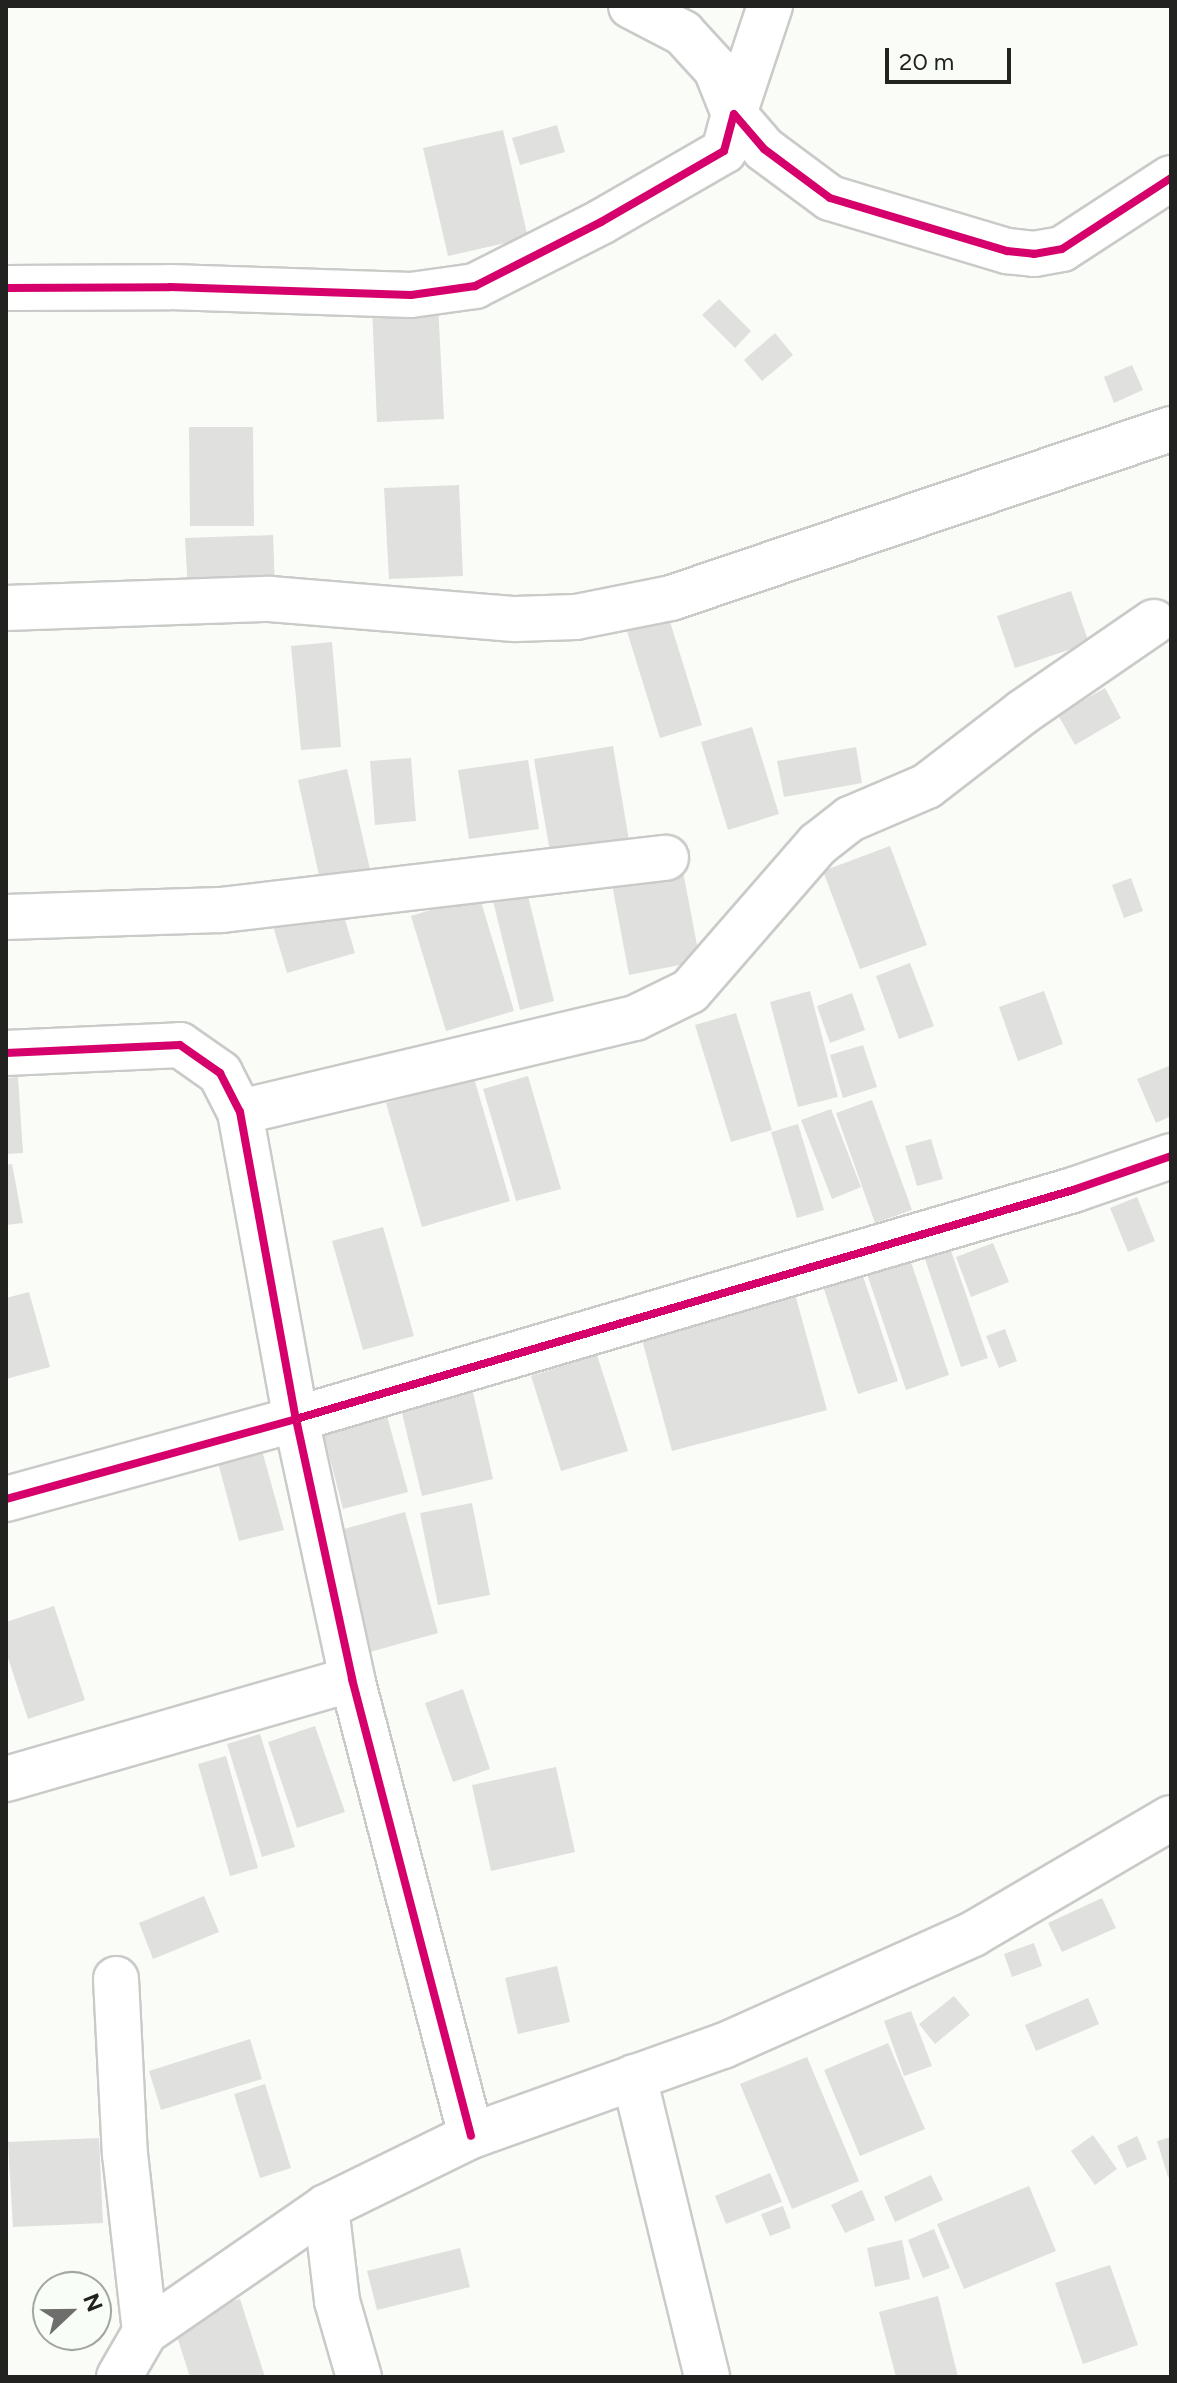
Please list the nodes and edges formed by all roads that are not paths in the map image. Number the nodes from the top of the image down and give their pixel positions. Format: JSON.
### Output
{"nodes":[{"id":1,"x":631,"y":6,"type":"edge"},
{"id":2,"x":770,"y":6,"type":"edge"},
{"id":3,"x":734,"y":114,"type":"junction"},
{"id":4,"x":1171,"y":178,"type":"edge"},
{"id":5,"x":6,"y":288,"type":"edge"},
{"id":6,"x":1171,"y":429,"type":"edge"},
{"id":7,"x":6,"y":608,"type":"edge"},
{"id":8,"x":1154,"y":622,"type":"dead end"},
{"id":9,"x":666,"y":858,"type":"dead end"},
{"id":10,"x":6,"y":917,"type":"edge"},
{"id":11,"x":6,"y":1053,"type":"edge"},
{"id":12,"x":240,"y":1112,"type":"junction"},
{"id":13,"x":1171,"y":1156,"type":"edge"},
{"id":14,"x":296,"y":1419,"type":"junction"},
{"id":15,"x":6,"y":1499,"type":"edge"},
{"id":16,"x":352,"y":1679,"type":"junction"},
{"id":17,"x":6,"y":1779,"type":"edge"},
{"id":18,"x":1171,"y":1818,"type":"edge"},
{"id":19,"x":116,"y":1979,"type":"dead end"},
{"id":20,"x":634,"y":2077,"type":"junction"},
{"id":21,"x":471,"y":2136,"type":"junction"},
{"id":22,"x":326,"y":2207,"type":"junction"},
{"id":23,"x":145,"y":2332,"type":"junction"},
{"id":24,"x":119,"y":2377,"type":"edge"},
{"id":25,"x":359,"y":2377,"type":"edge"},
{"id":26,"x":707,"y":2377,"type":"edge"}],
"edges":[{"from":1,"to":3,"type":"street"},
{"from":2,"to":3,"type":"street"},
{"from":3,"to":4,"type":"street"},
{"from":3,"to":5,"type":"street"},
{"from":6,"to":7,"type":"street"},
{"from":8,"to":12,"type":"street"},
{"from":9,"to":10,"type":"street"},
{"from":11,"to":12,"type":"street"},
{"from":12,"to":14,"type":"street"},
{"from":13,"to":14,"type":"street"},
{"from":14,"to":15,"type":"street"},
{"from":14,"to":16,"type":"street"},
{"from":16,"to":17,"type":"street"},
{"from":16,"to":21,"type":"street"},
{"from":18,"to":20,"type":"street"},
{"from":19,"to":23,"type":"street"},
{"from":20,"to":21,"type":"street"},
{"from":20,"to":26,"type":"street"},
{"from":21,"to":22,"type":"street"},
{"from":22,"to":23,"type":"street"},
{"from":22,"to":25,"type":"street"},
{"from":23,"to":24,"type":"street"}]}
